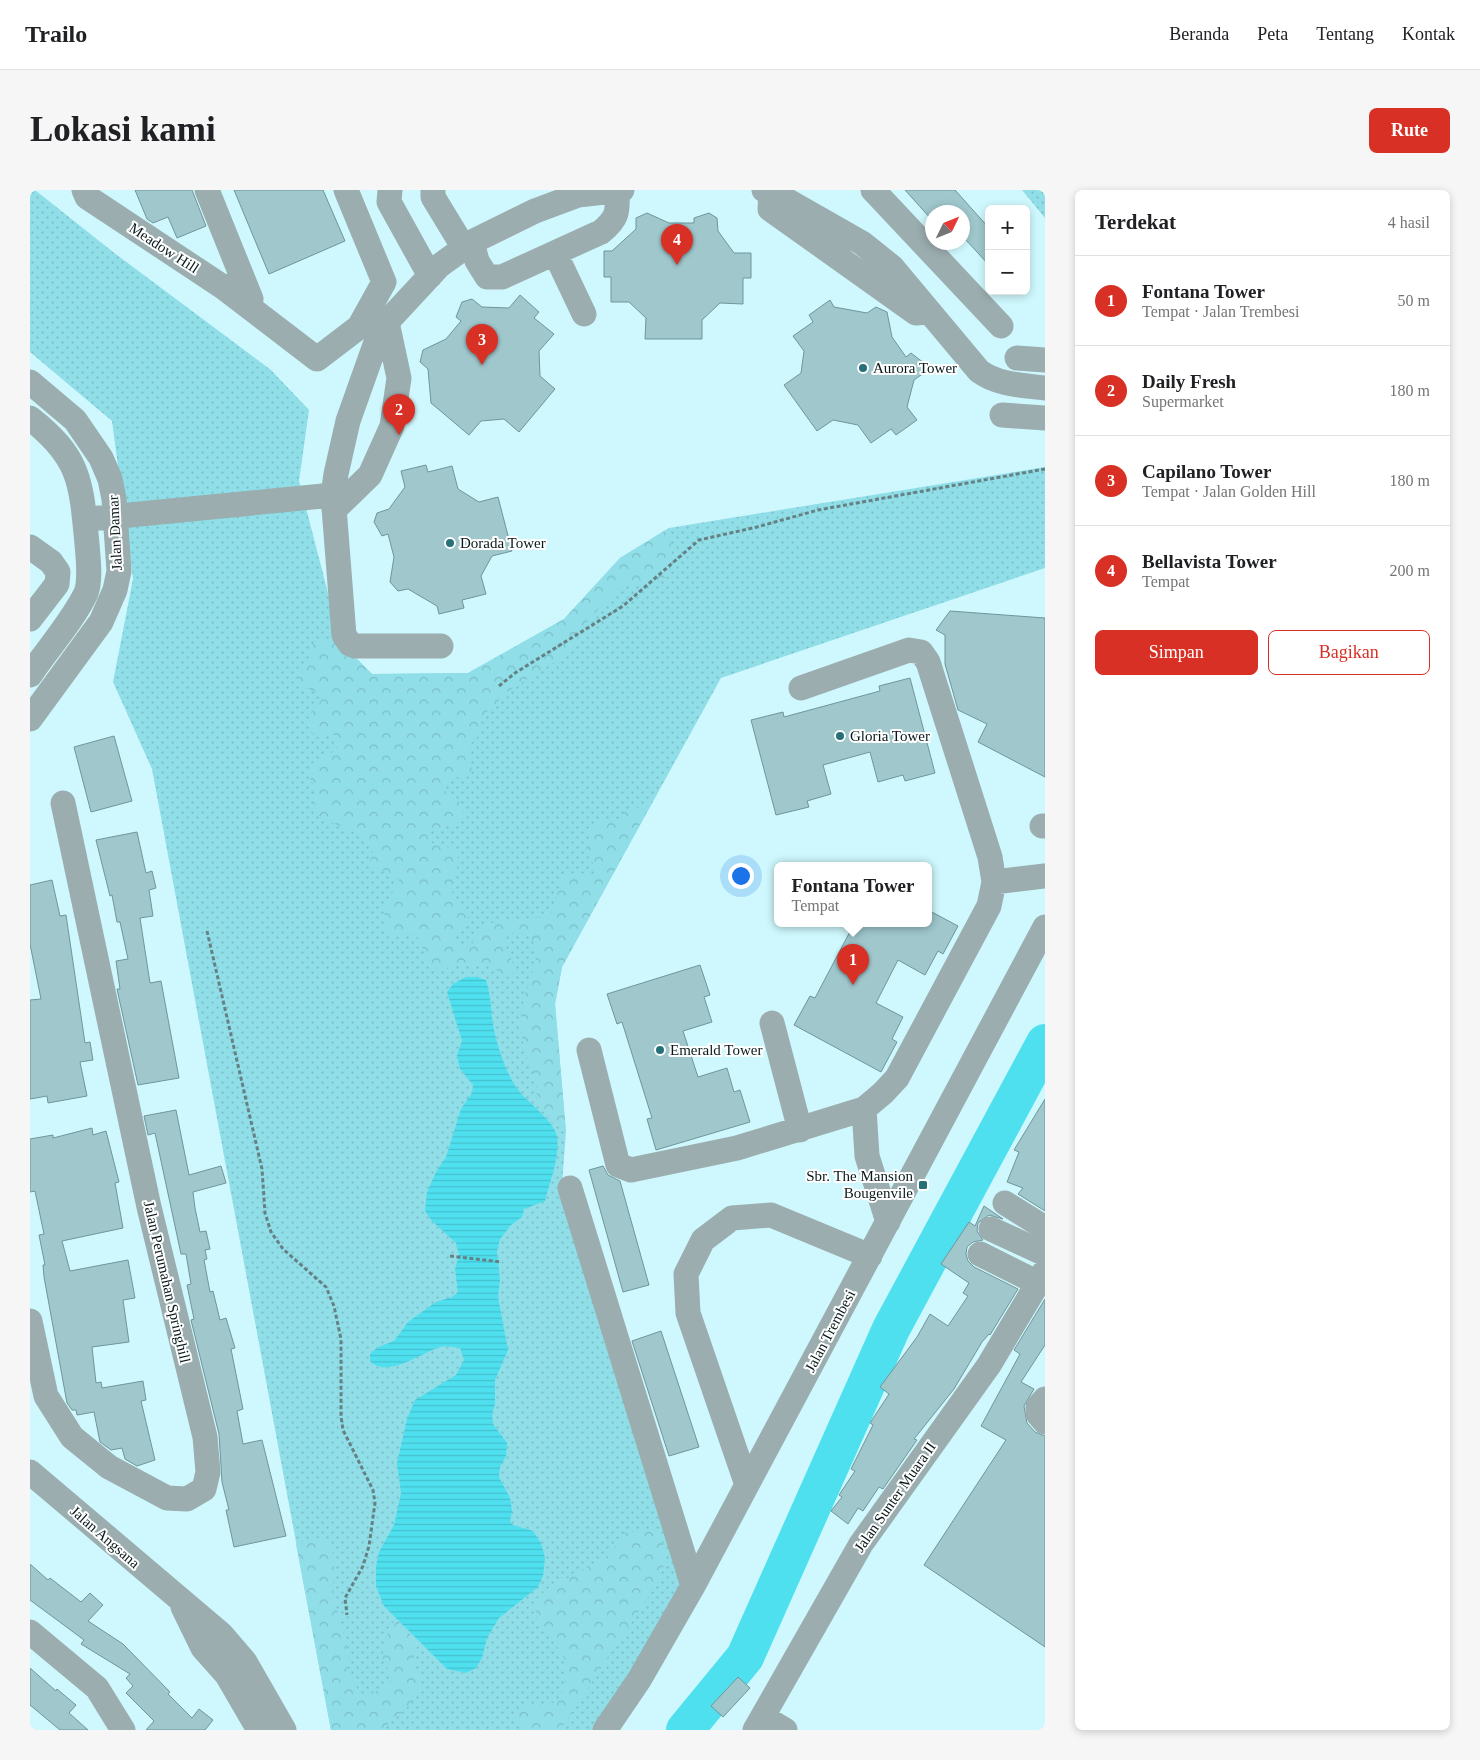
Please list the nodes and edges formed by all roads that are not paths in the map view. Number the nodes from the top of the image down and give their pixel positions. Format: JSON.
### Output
{"nodes":[{"id":1,"x":206,"y":190,"type":"edge"},
{"id":2,"x":346,"y":190,"type":"edge"},
{"id":3,"x":390,"y":190,"type":"edge"},
{"id":4,"x":433,"y":190,"type":"edge"},
{"id":5,"x":620,"y":190,"type":"edge"},
{"id":6,"x":873,"y":190,"type":"edge"},
{"id":7,"x":768,"y":191,"type":"edge"},
{"id":8,"x":85,"y":194,"type":"edge"},
{"id":9,"x":468,"y":245,"type":"junction"},
{"id":10,"x":555,"y":253,"type":"junction"},
{"id":11,"x":430,"y":276,"type":"junction"},
{"id":12,"x":233,"y":284,"type":"junction"},
{"id":13,"x":584,"y":314,"type":"dead end"},
{"id":14,"x":387,"y":322,"type":"junction"},
{"id":15,"x":1001,"y":326,"type":"dead end"},
{"id":16,"x":1045,"y":350,"type":"edge"},
{"id":17,"x":1045,"y":360,"type":"edge"},
{"id":18,"x":30,"y":382,"type":"edge"},
{"id":19,"x":1045,"y":388,"type":"edge"},
{"id":20,"x":1002,"y":415,"type":"dead end"},
{"id":21,"x":30,"y":418,"type":"edge"},
{"id":22,"x":1045,"y":418,"type":"edge"},
{"id":23,"x":333,"y":503,"type":"junction"},
{"id":24,"x":116,"y":517,"type":"junction"},
{"id":25,"x":84,"y":519,"type":"junction"},
{"id":26,"x":30,"y":547,"type":"edge"},
{"id":27,"x":30,"y":619,"type":"edge"},
{"id":28,"x":441,"y":646,"type":"dead end"},
{"id":29,"x":30,"y":675,"type":"edge"},
{"id":30,"x":801,"y":688,"type":"dead end"},
{"id":31,"x":30,"y":719,"type":"edge"},
{"id":32,"x":63,"y":803,"type":"dead end"},
{"id":33,"x":1045,"y":876,"type":"edge"},
{"id":34,"x":994,"y":882,"type":"junction"},
{"id":35,"x":1045,"y":927,"type":"edge"},
{"id":36,"x":772,"y":1023,"type":"dead end"},
{"id":37,"x":589,"y":1050,"type":"dead end"},
{"id":38,"x":864,"y":1109,"type":"junction"},
{"id":39,"x":800,"y":1130,"type":"junction"},
{"id":40,"x":570,"y":1188,"type":"dead end"},
{"id":41,"x":1005,"y":1203,"type":"dead end"},
{"id":42,"x":888,"y":1222,"type":"junction"},
{"id":43,"x":991,"y":1228,"type":"dead end"},
{"id":44,"x":1045,"y":1228,"type":"edge"},
{"id":45,"x":980,"y":1254,"type":"dead end"},
{"id":46,"x":1045,"y":1254,"type":"edge"},
{"id":47,"x":870,"y":1256,"type":"junction"},
{"id":48,"x":1041,"y":1285,"type":"edge"},
{"id":49,"x":30,"y":1321,"type":"edge"},
{"id":50,"x":1045,"y":1399,"type":"edge"},
{"id":51,"x":1045,"y":1422,"type":"edge"},
{"id":52,"x":30,"y":1472,"type":"edge"},
{"id":53,"x":747,"y":1485,"type":"junction"},
{"id":54,"x":693,"y":1586,"type":"junction"},
{"id":55,"x":180,"y":1602,"type":"junction"},
{"id":56,"x":30,"y":1632,"type":"edge"},
{"id":57,"x":759,"y":1724,"type":"edge"},
{"id":58,"x":123,"y":1730,"type":"edge"},
{"id":59,"x":259,"y":1730,"type":"edge"},
{"id":60,"x":284,"y":1730,"type":"edge"},
{"id":61,"x":605,"y":1730,"type":"edge"},
{"id":62,"x":784,"y":1730,"type":"edge"}],
"edges":[{"from":1,"to":12,"type":"street"},
{"from":2,"to":12,"type":"street"},
{"from":3,"to":11,"type":"street"},
{"from":4,"to":9,"type":"street"},
{"from":5,"to":9,"type":"street"},
{"from":5,"to":10,"type":"street"},
{"from":6,"to":15,"type":"street"},
{"from":7,"to":19,"type":"street"},
{"from":8,"to":12,"type":"street","name":"Meadow Hill"},
{"from":9,"to":10,"type":"street"},
{"from":9,"to":11,"type":"street"},
{"from":10,"to":13,"type":"street"},
{"from":11,"to":14,"type":"street"},
{"from":14,"to":23,"type":"street"},
{"from":14,"to":23,"type":"street"},
{"from":16,"to":17,"type":"street"},
{"from":18,"to":24,"type":"street","name":"Jalan Damar"},
{"from":20,"to":22,"type":"street"},
{"from":21,"to":25,"type":"street","name":"Jalan Damar"},
{"from":23,"to":24,"type":"street"},
{"from":23,"to":28,"type":"street"},
{"from":24,"to":25,"type":"street"},
{"from":24,"to":31,"type":"street","name":"Jalan Damar"},
{"from":25,"to":29,"type":"street","name":"Jalan Damar"},
{"from":26,"to":27,"type":"street"},
{"from":30,"to":34,"type":"street"},
{"from":32,"to":49,"type":"street","name":"Jalan Perumahan Springhill"},
{"from":33,"to":34,"type":"street"},
{"from":34,"to":38,"type":"street"},
{"from":35,"to":42,"type":"street","name":"Jalan Trembesi"},
{"from":36,"to":39,"type":"street"},
{"from":37,"to":39,"type":"street"},
{"from":38,"to":39,"type":"street"},
{"from":38,"to":42,"type":"street"},
{"from":40,"to":54,"type":"street"},
{"from":41,"to":44,"type":"street"},
{"from":42,"to":47,"type":"street","name":"Jalan Trembesi"},
{"from":43,"to":46,"type":"street"},
{"from":45,"to":48,"type":"street"},
{"from":47,"to":53,"type":"street","name":"Jalan Trembesi"},
{"from":47,"to":53,"type":"street"},
{"from":48,"to":57,"type":"street","name":"Jalan Sunter Muara II"},
{"from":50,"to":51,"type":"street"},
{"from":52,"to":55,"type":"street","name":"Jalan Angsana"},
{"from":53,"to":54,"type":"street","name":"Jalan Trembesi"},
{"from":54,"to":61,"type":"street","name":"Jalan Trembesi"},
{"from":55,"to":59,"type":"street","name":"Jalan Angsana"},
{"from":55,"to":60,"type":"street","name":"Jalan Angsana"},
{"from":56,"to":58,"type":"street"},
{"from":57,"to":62,"type":"street"}]}
